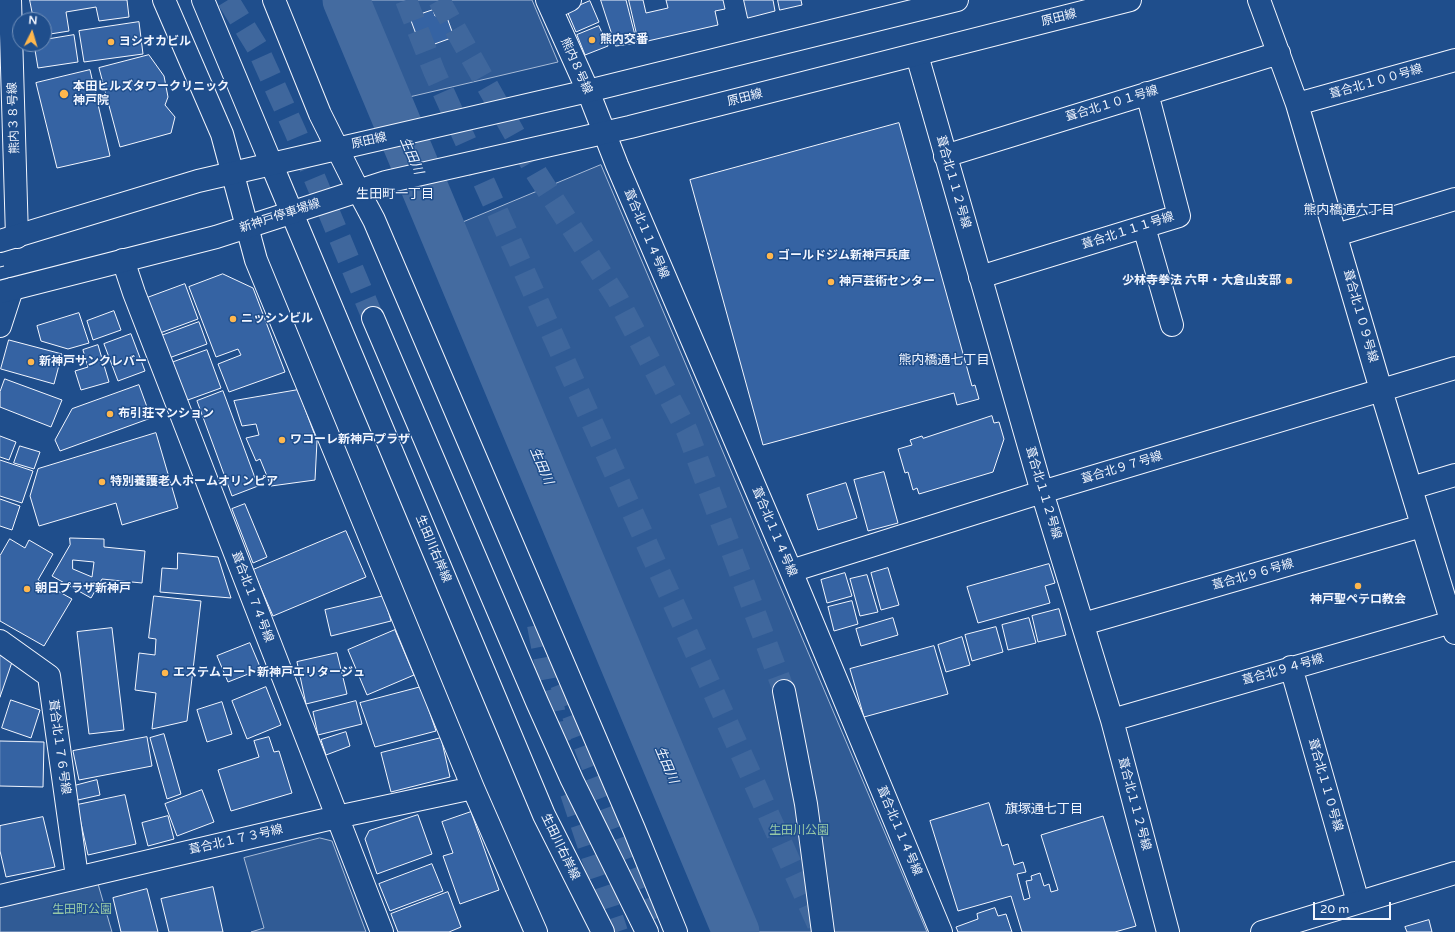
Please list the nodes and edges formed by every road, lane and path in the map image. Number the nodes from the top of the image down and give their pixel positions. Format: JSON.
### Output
{"nodes":[{"id":1,"x":10,"y":0,"type":"edge"},
{"id":2,"x":164,"y":0,"type":"edge"},
{"id":3,"x":203,"y":0,"type":"edge"},
{"id":4,"x":274,"y":0,"type":"edge"},
{"id":5,"x":957,"y":0,"type":"edge"},
{"id":6,"x":1130,"y":0,"type":"edge"},
{"id":7,"x":1259,"y":0,"type":"edge"},
{"id":8,"x":556,"y":3,"type":"edge"},
{"id":9,"x":901,"y":7,"type":"edge"},
{"id":10,"x":1279,"y":53,"type":"junction"},
{"id":11,"x":917,"y":55,"type":"junction"},
{"id":12,"x":1455,"y":60,"type":"edge"},
{"id":13,"x":588,"y":91,"type":"junction"},
{"id":14,"x":1147,"y":93,"type":"junction"},
{"id":15,"x":1297,"y":104,"type":"junction"},
{"id":16,"x":604,"y":133,"type":"junction"},
{"id":17,"x":337,"y":148,"type":"junction"},
{"id":18,"x":946,"y":156,"type":"junction"},
{"id":19,"x":271,"y":163,"type":"junction"},
{"id":20,"x":232,"y":172,"type":"junction"},
{"id":21,"x":358,"y":190,"type":"junction"},
{"id":22,"x":1455,"y":199,"type":"edge"},
{"id":23,"x":292,"y":212,"type":"junction"},
{"id":24,"x":246,"y":227,"type":"junction"},
{"id":25,"x":1144,"y":227,"type":"junction"},
{"id":26,"x":1336,"y":235,"type":"junction"},
{"id":27,"x":8,"y":239,"type":"edge"},
{"id":28,"x":123,"y":260,"type":"junction"},
{"id":29,"x":980,"y":277,"type":"junction"},
{"id":30,"x":6,"y":291,"type":"edge"},
{"id":31,"x":373,"y":318,"type":"tunnel mouth"},
{"id":32,"x":1172,"y":325,"type":"dead end"},
{"id":33,"x":0,"y":326,"type":"edge"},
{"id":34,"x":1455,"y":368,"type":"edge"},
{"id":35,"x":1381,"y":390,"type":"junction"},
{"id":36,"x":1455,"y":475,"type":"edge"},
{"id":37,"x":1411,"y":488,"type":"junction"},
{"id":38,"x":1042,"y":492,"type":"junction"},
{"id":39,"x":1422,"y":526,"type":"junction"},
{"id":40,"x":791,"y":571,"type":"junction"},
{"id":41,"x":1083,"y":624,"type":"junction"},
{"id":42,"x":1454,"y":625,"type":"edge"},
{"id":43,"x":0,"y":641,"type":"edge"},
{"id":44,"x":1291,"y":668,"type":"junction"},
{"id":45,"x":784,"y":691,"type":"tunnel mouth"},
{"id":46,"x":1112,"y":720,"type":"junction"},
{"id":47,"x":473,"y":788,"type":"junction"},
{"id":48,"x":337,"y":817,"type":"junction"},
{"id":49,"x":1455,"y":873,"type":"edge"},
{"id":50,"x":77,"y":877,"type":"junction"},
{"id":51,"x":0,"y":896,"type":"edge"},
{"id":52,"x":1358,"y":902,"type":"junction"},
{"id":53,"x":382,"y":932,"type":"edge"},
{"id":54,"x":536,"y":932,"type":"edge"},
{"id":55,"x":602,"y":932,"type":"edge"},
{"id":56,"x":647,"y":932,"type":"edge"},
{"id":57,"x":676,"y":932,"type":"edge"},
{"id":58,"x":824,"y":932,"type":"edge"},
{"id":59,"x":941,"y":932,"type":"edge"},
{"id":60,"x":1168,"y":932,"type":"edge"},
{"id":61,"x":1262,"y":932,"type":"edge"}],
"edges":[{"from":1,"to":27,"type":"street","name":"熊内３８号線"},
{"from":2,"to":20,"type":"street"},
{"from":3,"to":19,"type":"street"},
{"from":4,"to":17,"type":"street"},
{"from":5,"to":9,"type":"street","name":"原田線"},
{"from":6,"to":11,"type":"street","name":"原田線"},
{"from":7,"to":10,"type":"street","name":"葺合北１０９号線"},
{"from":8,"to":13,"type":"street","name":"熊内８号線"},
{"from":9,"to":13,"type":"street","name":"原田線"},
{"from":10,"to":14,"type":"street","name":"葺合北１０１号線"},
{"from":10,"to":15,"type":"street","name":"葺合北１０９号線"},
{"from":11,"to":16,"type":"street","name":"原田線"},
{"from":11,"to":18,"type":"street","name":"葺合北１１２号線"},
{"from":12,"to":15,"type":"street","name":"葺合北１００号線"},
{"from":13,"to":16,"type":"street","name":"熊内８号線"},
{"from":13,"to":17,"type":"street","name":"原田線"},
{"from":14,"to":18,"type":"street","name":"葺合北１０１号線"},
{"from":14,"to":25,"type":"street","name":"葺合北１１１号線"},
{"from":15,"to":26,"type":"street","name":"葺合北１０９号線"},
{"from":16,"to":21,"type":"street","name":"原田線"},
{"from":16,"to":40,"type":"street","name":"葺合北１１４号線"},
{"from":17,"to":19,"type":"street","name":"原田線"},
{"from":17,"to":21,"type":"street"},
{"from":18,"to":29,"type":"street","name":"葺合北１１２号線"},
{"from":19,"to":20,"type":"street"},
{"from":19,"to":23,"type":"street","name":"生田川右岸線"},
{"from":20,"to":24,"type":"street"},
{"from":20,"to":27,"type":"street"},
{"from":21,"to":23,"type":"street","name":"新神戸停車場線"},
{"from":21,"to":57,"type":"street"},
{"from":22,"to":26,"type":"street"},
{"from":23,"to":24,"type":"street","name":"新神戸停車場線"},
{"from":23,"to":55,"type":"street","name":"生田川右岸線"},
{"from":24,"to":28,"type":"street","name":"新神戸停車場線"},
{"from":24,"to":47,"type":"street"},
{"from":25,"to":29,"type":"street","name":"葺合北１１１号線"},
{"from":25,"to":32,"type":"street"},
{"from":26,"to":35,"type":"street","name":"葺合北１０９号線"},
{"from":28,"to":30,"type":"street","name":"新神戸停車場線"},
{"from":28,"to":48,"type":"street","name":"葺合北１７４号線"},
{"from":29,"to":38,"type":"street","name":"葺合北１１２号線"},
{"from":30,"to":33,"type":"street"},
{"from":31,"to":56,"type":"street"},
{"from":34,"to":35,"type":"street","name":"葺合北９７号線"},
{"from":35,"to":37,"type":"street","name":"葺合北１０９号線"},
{"from":35,"to":38,"type":"street","name":"葺合北９７号線"},
{"from":36,"to":37,"type":"street"},
{"from":37,"to":39,"type":"street","name":"葺合北１０９号線"},
{"from":38,"to":40,"type":"street","name":"葺合北９７号線"},
{"from":38,"to":41,"type":"street","name":"葺合北１１２号線"},
{"from":39,"to":41,"type":"street","name":"葺合北９６号線"},
{"from":39,"to":42,"type":"street","name":"葺合北１０９号線"},
{"from":40,"to":59,"type":"street","name":"葺合北１１４号線"},
{"from":41,"to":46,"type":"street","name":"葺合北１１２号線"},
{"from":42,"to":44,"type":"street","name":"葺合北９４号線"},
{"from":43,"to":50,"type":"street","name":"葺合北１７６号線"},
{"from":44,"to":46,"type":"street","name":"葺合北９４号線"},
{"from":44,"to":52,"type":"street","name":"葺合北１１０号線"},
{"from":45,"to":58,"type":"street"},
{"from":46,"to":60,"type":"street","name":"葺合北１１２号線"},
{"from":47,"to":48,"type":"street","name":"葺合北１７３号線"},
{"from":47,"to":54,"type":"street"},
{"from":48,"to":50,"type":"street","name":"葺合北１７３号線"},
{"from":48,"to":53,"type":"street","name":"葺合北１７４号線"},
{"from":49,"to":52,"type":"street"},
{"from":50,"to":51,"type":"street","name":"葺合北１７３号線"},
{"from":52,"to":61,"type":"street"}]}
